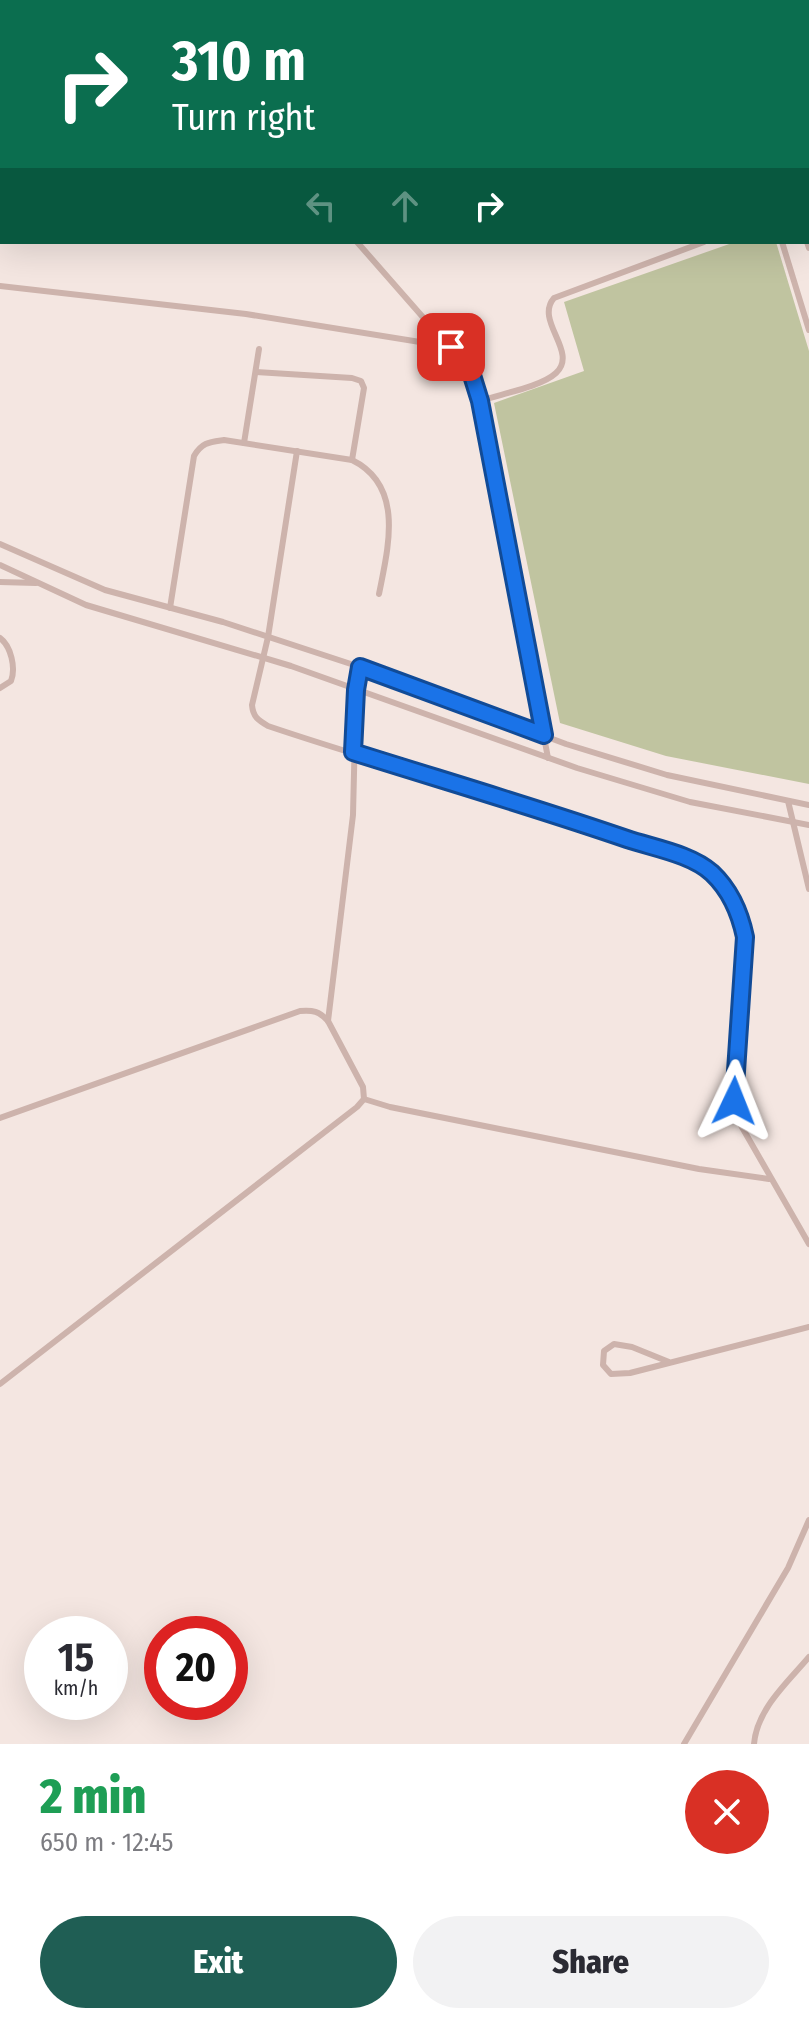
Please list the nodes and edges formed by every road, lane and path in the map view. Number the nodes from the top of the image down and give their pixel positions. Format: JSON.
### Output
{"nodes":[{"id":1,"x":359,"y":244,"type":"edge"},
{"id":2,"x":699,"y":244,"type":"edge"},
{"id":3,"x":783,"y":244,"type":"edge"},
{"id":4,"x":0,"y":286,"type":"edge"},
{"id":5,"x":809,"y":330,"type":"edge"},
{"id":6,"x":451,"y":347,"type":"junction"},
{"id":7,"x":259,"y":349,"type":"dead end"},
{"id":8,"x":256,"y":372,"type":"junction"},
{"id":9,"x":480,"y":401,"type":"junction"},
{"id":10,"x":244,"y":443,"type":"junction"},
{"id":11,"x":297,"y":451,"type":"junction"},
{"id":12,"x":352,"y":460,"type":"junction"},
{"id":13,"x":0,"y":544,"type":"edge"},
{"id":14,"x":0,"y":565,"type":"edge"},
{"id":15,"x":0,"y":582,"type":"edge"},
{"id":16,"x":40,"y":583,"type":"junction"},
{"id":17,"x":379,"y":594,"type":"dead end"},
{"id":18,"x":170,"y":608,"type":"junction"},
{"id":19,"x":268,"y":637,"type":"junction"},
{"id":20,"x":0,"y":638,"type":"edge"},
{"id":21,"x":263,"y":658,"type":"junction"},
{"id":22,"x":360,"y":667,"type":"junction"},
{"id":23,"x":0,"y":688,"type":"edge"},
{"id":24,"x":356,"y":690,"type":"junction"},
{"id":25,"x":544,"y":735,"type":"junction"},
{"id":26,"x":353,"y":752,"type":"junction"},
{"id":27,"x":548,"y":758,"type":"junction"},
{"id":28,"x":788,"y":801,"type":"junction"},
{"id":29,"x":809,"y":805,"type":"edge"},
{"id":30,"x":793,"y":822,"type":"junction"},
{"id":31,"x":809,"y":825,"type":"edge"},
{"id":32,"x":809,"y":889,"type":"edge"},
{"id":33,"x":328,"y":1021,"type":"junction"},
{"id":34,"x":364,"y":1099,"type":"junction"},
{"id":35,"x":0,"y":1118,"type":"edge"},
{"id":36,"x":769,"y":1179,"type":"junction"},
{"id":37,"x":809,"y":1244,"type":"edge"},
{"id":38,"x":809,"y":1327,"type":"edge"},
{"id":39,"x":669,"y":1362,"type":"junction"},
{"id":40,"x":0,"y":1384,"type":"edge"},
{"id":41,"x":809,"y":1520,"type":"edge"},
{"id":42,"x":809,"y":1657,"type":"edge"},
{"id":43,"x":684,"y":1744,"type":"edge"},
{"id":44,"x":754,"y":1744,"type":"edge"}],
"edges":[{"from":1,"to":6,"type":"lane"},
{"from":2,"to":9,"type":"lane"},
{"from":3,"to":5,"type":"lane"},
{"from":4,"to":6,"type":"lane"},
{"from":6,"to":9,"type":"lane"},
{"from":7,"to":8,"type":"lane"},
{"from":8,"to":10,"type":"lane"},
{"from":8,"to":12,"type":"lane"},
{"from":9,"to":25,"type":"lane"},
{"from":10,"to":11,"type":"lane"},
{"from":10,"to":18,"type":"lane"},
{"from":11,"to":12,"type":"lane"},
{"from":11,"to":19,"type":"lane"},
{"from":12,"to":17,"type":"lane"},
{"from":13,"to":18,"type":"lane"},
{"from":14,"to":16,"type":"lane"},
{"from":15,"to":16,"type":"lane"},
{"from":16,"to":21,"type":"lane"},
{"from":18,"to":19,"type":"lane"},
{"from":19,"to":21,"type":"lane"},
{"from":19,"to":22,"type":"lane"},
{"from":20,"to":23,"type":"lane"},
{"from":21,"to":24,"type":"lane"},
{"from":21,"to":26,"type":"lane"},
{"from":22,"to":24,"type":"lane"},
{"from":22,"to":25,"type":"lane"},
{"from":24,"to":26,"type":"lane"},
{"from":24,"to":27,"type":"lane"},
{"from":25,"to":27,"type":"lane"},
{"from":25,"to":28,"type":"lane"},
{"from":26,"to":33,"type":"lane"},
{"from":26,"to":36,"type":"lane"},
{"from":27,"to":30,"type":"lane"},
{"from":28,"to":29,"type":"lane"},
{"from":28,"to":30,"type":"lane"},
{"from":30,"to":31,"type":"lane"},
{"from":30,"to":32,"type":"lane"},
{"from":33,"to":34,"type":"lane"},
{"from":33,"to":35,"type":"lane"},
{"from":34,"to":36,"type":"lane"},
{"from":34,"to":40,"type":"lane"},
{"from":36,"to":37,"type":"lane"},
{"from":38,"to":39,"type":"lane"},
{"from":39,"to":39,"type":"lane"},
{"from":41,"to":43,"type":"lane"},
{"from":42,"to":44,"type":"lane"}]}
